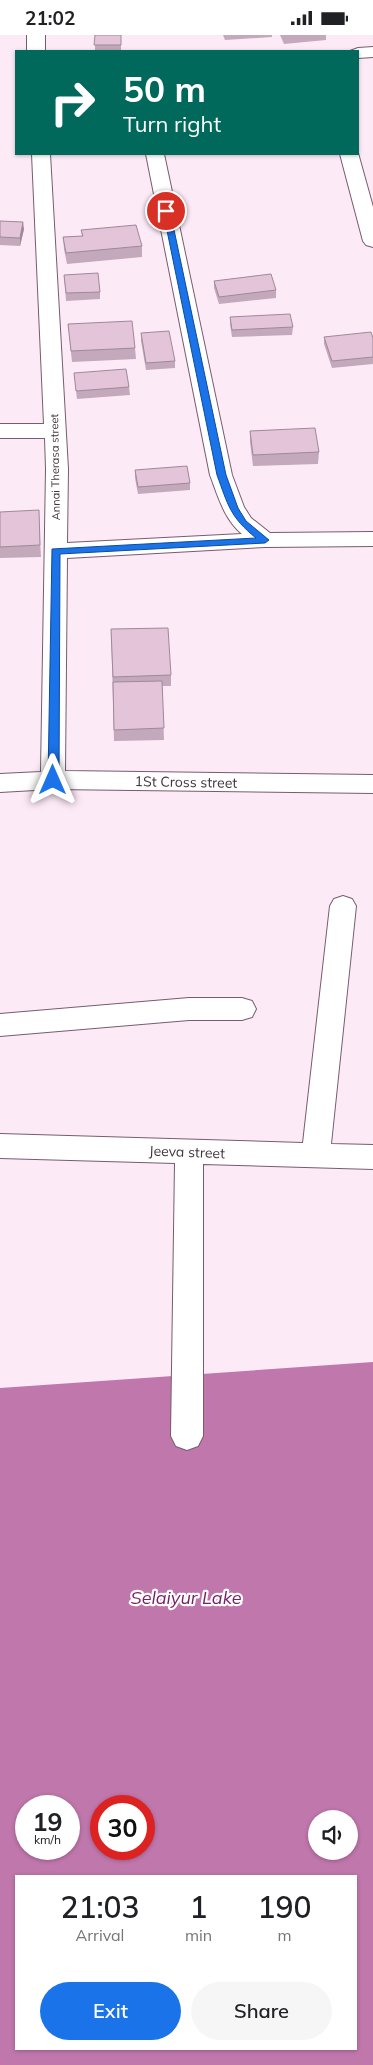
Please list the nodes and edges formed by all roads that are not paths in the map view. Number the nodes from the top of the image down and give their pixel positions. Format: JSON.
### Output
{"nodes":[{"id":1,"x":36,"y":35,"type":"edge"},
{"id":2,"x":36,"y":50,"type":"edge"},
{"id":3,"x":373,"y":52,"type":"edge"},
{"id":4,"x":359,"y":53,"type":"edge"},
{"id":5,"x":41,"y":155,"type":"edge"},
{"id":6,"x":155,"y":155,"type":"edge"},
{"id":7,"x":349,"y":155,"type":"edge"},
{"id":8,"x":373,"y":241,"type":"edge"},
{"id":9,"x":0,"y":431,"type":"edge"},
{"id":10,"x":55,"y":431,"type":"junction"},
{"id":11,"x":373,"y":539,"type":"edge"},
{"id":12,"x":265,"y":540,"type":"junction"},
{"id":13,"x":56,"y":551,"type":"junction"},
{"id":14,"x":53,"y":780,"type":"junction"},
{"id":15,"x":0,"y":783,"type":"edge"},
{"id":16,"x":373,"y":784,"type":"edge"},
{"id":17,"x":343,"y":906,"type":"dead end"},
{"id":18,"x":242,"y":1009,"type":"dead end"},
{"id":19,"x":0,"y":1025,"type":"edge"},
{"id":20,"x":0,"y":1146,"type":"edge"},
{"id":21,"x":189,"y":1152,"type":"junction"},
{"id":22,"x":316,"y":1155,"type":"junction"},
{"id":23,"x":373,"y":1157,"type":"edge"},
{"id":24,"x":187,"y":1436,"type":"dead end"}],
"edges":[{"from":1,"to":2,"type":"street"},
{"from":3,"to":4,"type":"street"},
{"from":5,"to":10,"type":"street","name":"Annai Therasa street"},
{"from":6,"to":12,"type":"street"},
{"from":7,"to":8,"type":"street"},
{"from":9,"to":10,"type":"street"},
{"from":10,"to":13,"type":"street","name":"Annai Therasa street"},
{"from":11,"to":12,"type":"street"},
{"from":12,"to":13,"type":"street"},
{"from":13,"to":14,"type":"street","name":"Annai Therasa street"},
{"from":14,"to":15,"type":"street","name":"1St Cross street"},
{"from":14,"to":16,"type":"street","name":"1St Cross street"},
{"from":17,"to":22,"type":"street"},
{"from":18,"to":19,"type":"street"},
{"from":20,"to":21,"type":"street","name":"Jeeva street"},
{"from":21,"to":22,"type":"street","name":"Jeeva street"},
{"from":21,"to":24,"type":"street"},
{"from":22,"to":23,"type":"street","name":"Jeeva street"}]}
